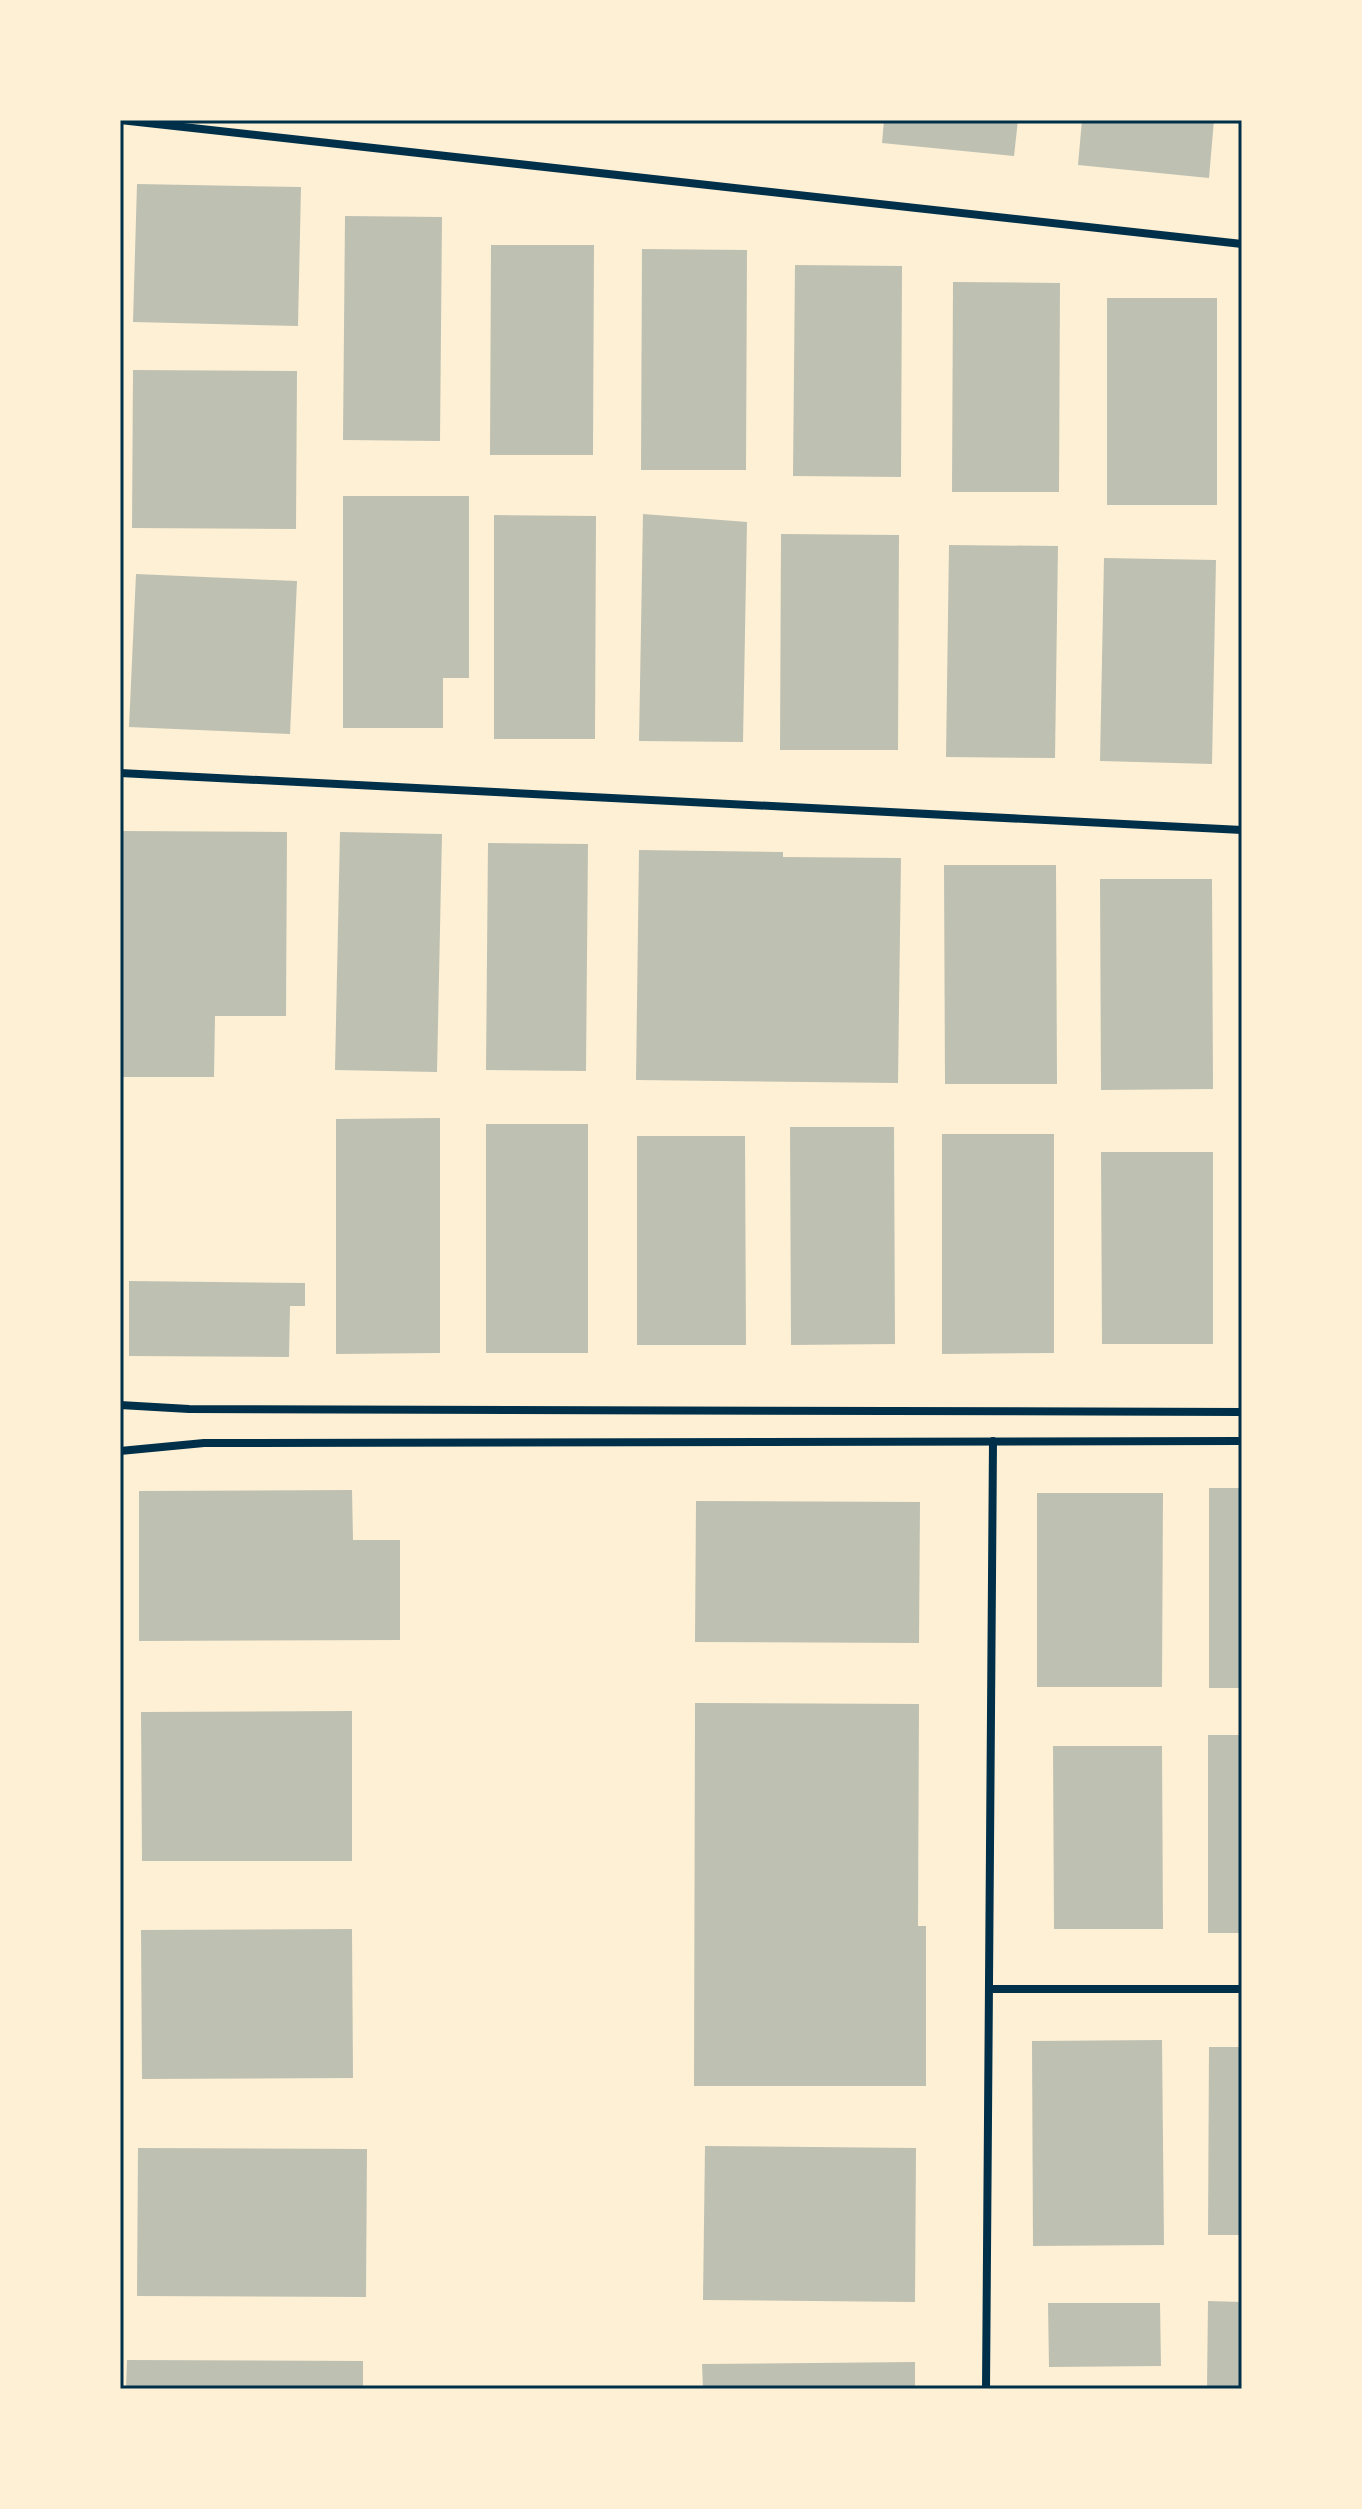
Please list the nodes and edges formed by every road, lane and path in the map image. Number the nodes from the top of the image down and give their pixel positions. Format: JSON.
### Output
{"nodes":[{"id":1,"x":120,"y":120,"type":"edge"},
{"id":2,"x":1242,"y":244,"type":"edge"},
{"id":3,"x":120,"y":773,"type":"edge"},
{"id":4,"x":1242,"y":830,"type":"edge"},
{"id":5,"x":120,"y":1405,"type":"edge"},
{"id":6,"x":1242,"y":1412,"type":"edge"},
{"id":7,"x":993,"y":1441,"type":"junction"},
{"id":8,"x":1242,"y":1441,"type":"edge"},
{"id":9,"x":120,"y":1451,"type":"edge"},
{"id":10,"x":989,"y":1989,"type":"junction"},
{"id":11,"x":1242,"y":1989,"type":"edge"},
{"id":12,"x":986,"y":2389,"type":"edge"}],
"edges":[{"from":1,"to":2,"type":"street"},
{"from":3,"to":4,"type":"street"},
{"from":5,"to":6,"type":"street"},
{"from":7,"to":8,"type":"street"},
{"from":7,"to":9,"type":"street"},
{"from":7,"to":10,"type":"street"},
{"from":10,"to":11,"type":"street"},
{"from":10,"to":12,"type":"street"}]}
